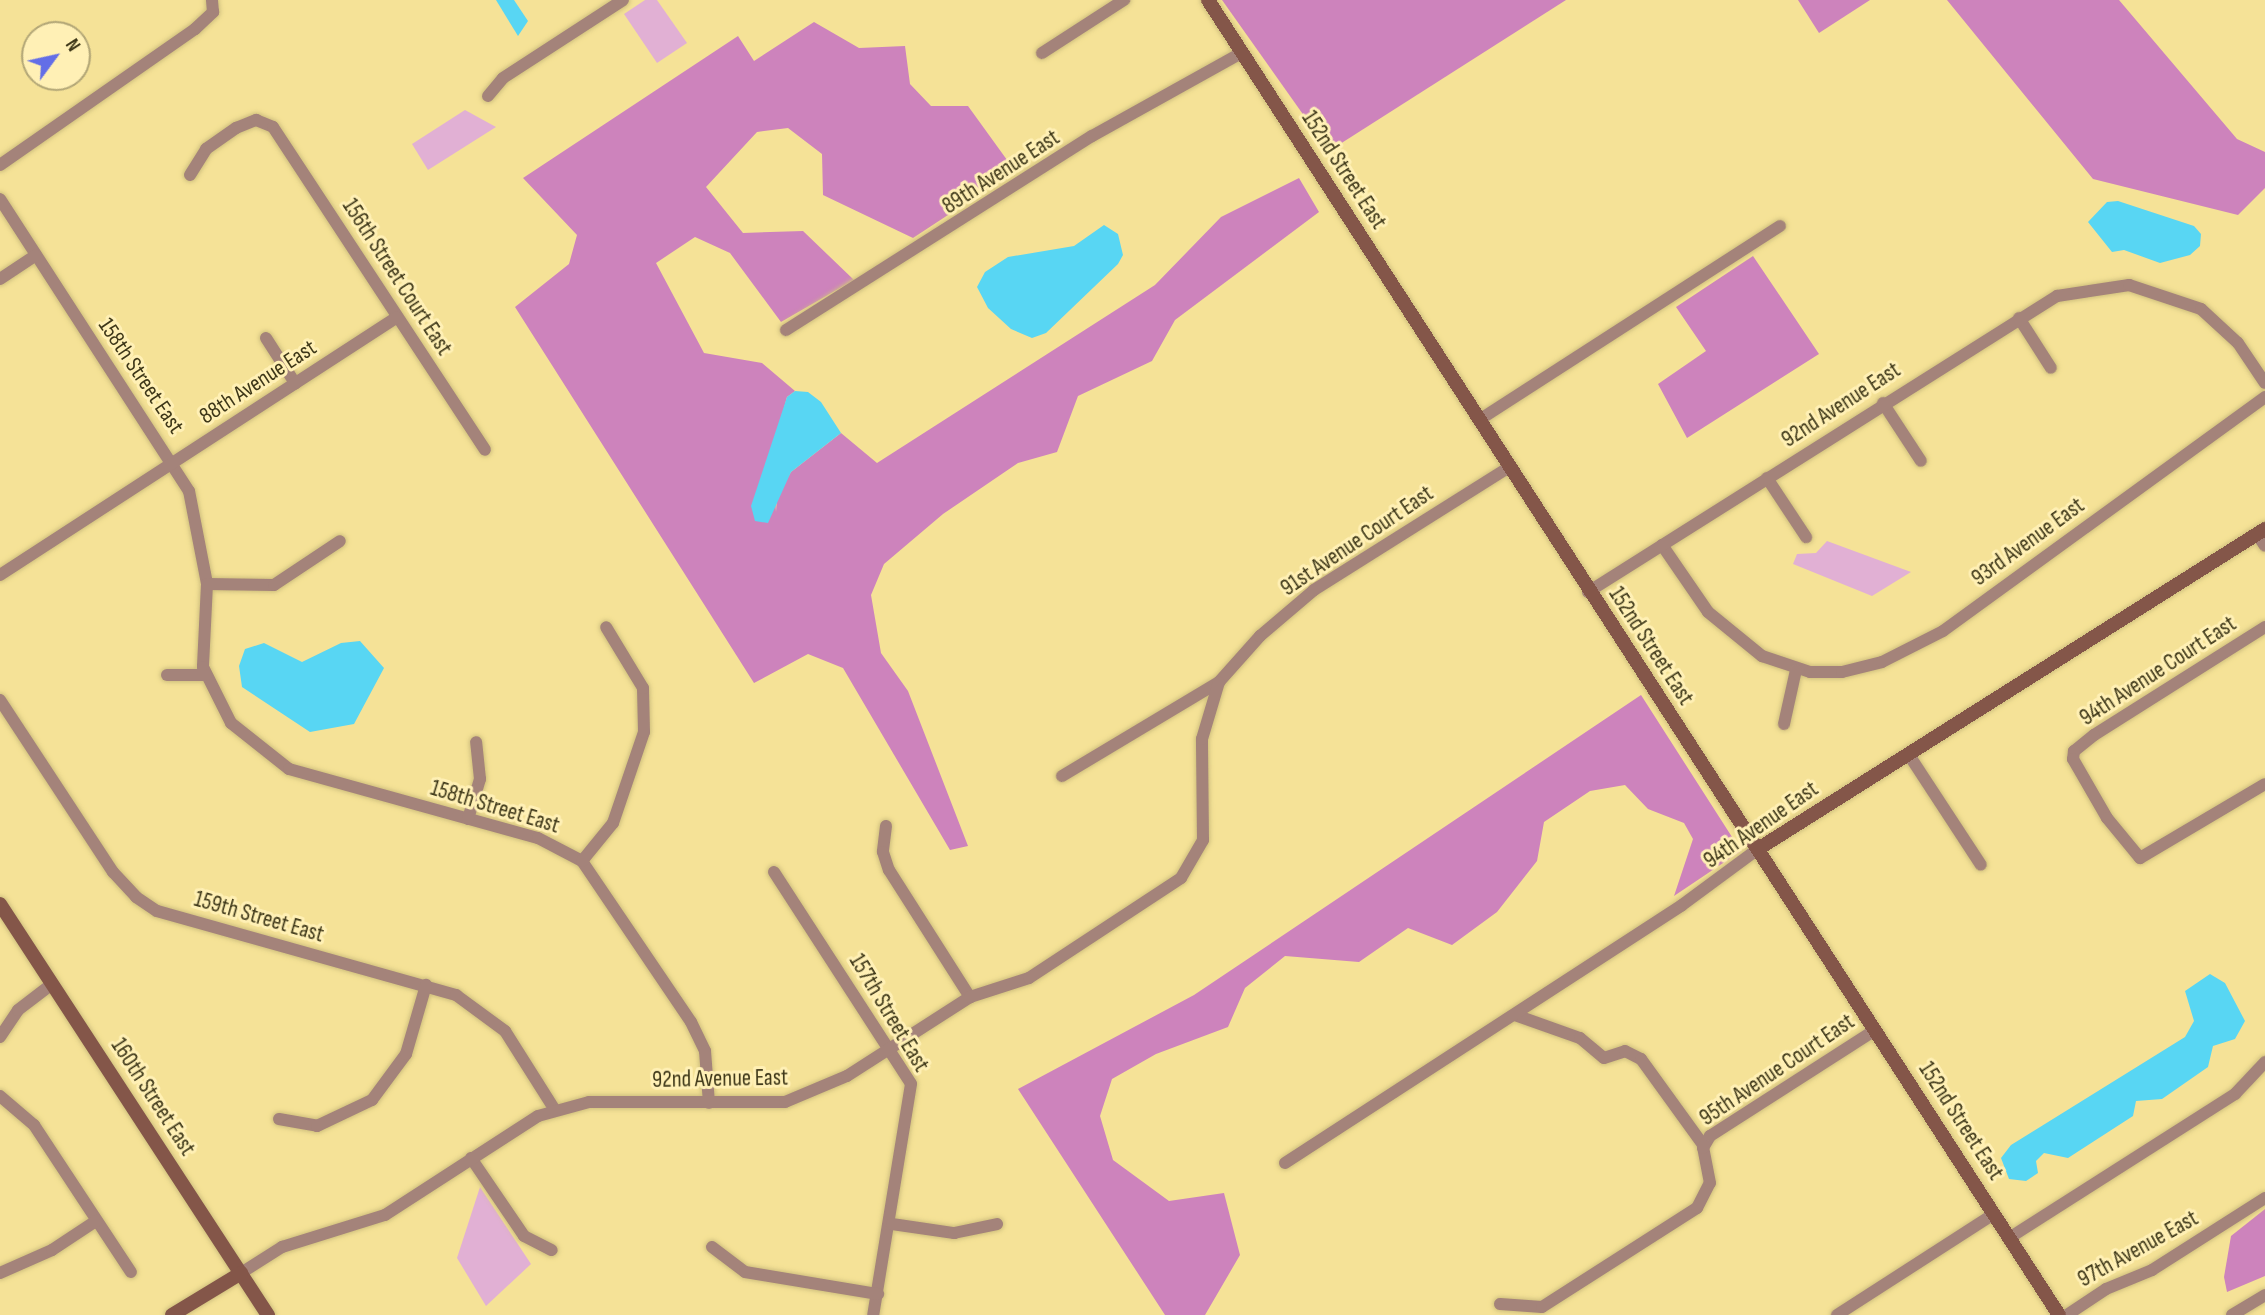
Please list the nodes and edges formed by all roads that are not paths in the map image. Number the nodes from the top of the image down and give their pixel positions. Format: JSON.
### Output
{"nodes":[{"id":1,"x":623,"y":0,"type":"edge"},
{"id":2,"x":1124,"y":0,"type":"edge"},
{"id":3,"x":1208,"y":0,"type":"edge"},
{"id":4,"x":213,"y":6,"type":"edge"},
{"id":5,"x":1241,"y":52,"type":"junction"},
{"id":6,"x":1042,"y":53,"type":"dead end"},
{"id":7,"x":488,"y":96,"type":"dead end"},
{"id":8,"x":0,"y":165,"type":"edge"},
{"id":9,"x":190,"y":174,"type":"dead end"},
{"id":10,"x":0,"y":199,"type":"edge"},
{"id":11,"x":1780,"y":226,"type":"dead end"},
{"id":12,"x":36,"y":255,"type":"junction"},
{"id":13,"x":0,"y":279,"type":"edge"},
{"id":14,"x":397,"y":317,"type":"junction"},
{"id":15,"x":2018,"y":318,"type":"junction"},
{"id":16,"x":786,"y":330,"type":"dead end"},
{"id":17,"x":266,"y":338,"type":"dead end"},
{"id":18,"x":2051,"y":368,"type":"dead end"},
{"id":19,"x":295,"y":383,"type":"junction"},
{"id":20,"x":2265,"y":383,"type":"edge"},
{"id":21,"x":2265,"y":397,"type":"edge"},
{"id":22,"x":1883,"y":403,"type":"junction"},
{"id":23,"x":1479,"y":420,"type":"junction"},
{"id":24,"x":485,"y":450,"type":"dead end"},
{"id":25,"x":1921,"y":461,"type":"dead end"},
{"id":26,"x":173,"y":462,"type":"junction"},
{"id":27,"x":1509,"y":467,"type":"junction"},
{"id":28,"x":1767,"y":478,"type":"junction"},
{"id":29,"x":2262,"y":536,"type":"edge"},
{"id":30,"x":1806,"y":537,"type":"dead end"},
{"id":31,"x":340,"y":541,"type":"dead end"},
{"id":32,"x":1662,"y":545,"type":"junction"},
{"id":33,"x":0,"y":575,"type":"edge"},
{"id":34,"x":207,"y":584,"type":"junction"},
{"id":35,"x":1588,"y":592,"type":"junction"},
{"id":36,"x":606,"y":627,"type":"dead end"},
{"id":37,"x":2265,"y":627,"type":"edge"},
{"id":38,"x":1796,"y":670,"type":"junction"},
{"id":39,"x":167,"y":675,"type":"dead end"},
{"id":40,"x":206,"y":675,"type":"junction"},
{"id":41,"x":1219,"y":681,"type":"junction"},
{"id":42,"x":0,"y":700,"type":"edge"},
{"id":43,"x":1784,"y":724,"type":"dead end"},
{"id":44,"x":476,"y":742,"type":"dead end"},
{"id":45,"x":1909,"y":755,"type":"junction"},
{"id":46,"x":1062,"y":776,"type":"dead end"},
{"id":47,"x":2265,"y":783,"type":"edge"},
{"id":48,"x":468,"y":819,"type":"junction"},
{"id":49,"x":886,"y":826,"type":"dead end"},
{"id":50,"x":1758,"y":849,"type":"junction"},
{"id":51,"x":582,"y":861,"type":"junction"},
{"id":52,"x":1981,"y":864,"type":"dead end"},
{"id":53,"x":774,"y":872,"type":"dead end"},
{"id":54,"x":0,"y":904,"type":"edge"},
{"id":55,"x":52,"y":984,"type":"junction"},
{"id":56,"x":426,"y":985,"type":"junction"},
{"id":57,"x":970,"y":997,"type":"junction"},
{"id":58,"x":1515,"y":1015,"type":"junction"},
{"id":59,"x":1875,"y":1030,"type":"junction"},
{"id":60,"x":0,"y":1037,"type":"edge"},
{"id":61,"x":890,"y":1049,"type":"junction"},
{"id":62,"x":2265,"y":1062,"type":"edge"},
{"id":63,"x":0,"y":1096,"type":"edge"},
{"id":64,"x":709,"y":1103,"type":"junction"},
{"id":65,"x":555,"y":1110,"type":"junction"},
{"id":66,"x":279,"y":1119,"type":"dead end"},
{"id":67,"x":1704,"y":1146,"type":"junction"},
{"id":68,"x":471,"y":1158,"type":"junction"},
{"id":69,"x":1285,"y":1163,"type":"dead end"},
{"id":70,"x":2265,"y":1198,"type":"edge"},
{"id":71,"x":1994,"y":1214,"type":"junction"},
{"id":72,"x":96,"y":1221,"type":"junction"},
{"id":73,"x":892,"y":1224,"type":"junction"},
{"id":74,"x":997,"y":1224,"type":"dead end"},
{"id":75,"x":2009,"y":1238,"type":"junction"},
{"id":76,"x":712,"y":1247,"type":"dead end"},
{"id":77,"x":552,"y":1250,"type":"dead end"},
{"id":78,"x":131,"y":1272,"type":"dead end"},
{"id":79,"x":0,"y":1273,"type":"edge"},
{"id":80,"x":241,"y":1273,"type":"junction"},
{"id":81,"x":878,"y":1294,"type":"junction"},
{"id":82,"x":2265,"y":1295,"type":"edge"},
{"id":83,"x":1500,"y":1304,"type":"dead end"},
{"id":84,"x":172,"y":1315,"type":"edge"},
{"id":85,"x":268,"y":1315,"type":"edge"},
{"id":86,"x":873,"y":1315,"type":"edge"},
{"id":87,"x":1837,"y":1315,"type":"edge"},
{"id":88,"x":2059,"y":1315,"type":"edge"},
{"id":89,"x":2067,"y":1315,"type":"edge"},
{"id":90,"x":2232,"y":1315,"type":"edge"}],
"edges":[{"from":1,"to":7,"type":"street"},
{"from":2,"to":6,"type":"street"},
{"from":3,"to":5,"type":"main road","name":"152nd Street East"},
{"from":4,"to":8,"type":"street"},
{"from":5,"to":16,"type":"street","name":"89th Avenue East"},
{"from":5,"to":23,"type":"main road","name":"152nd Street East"},
{"from":9,"to":14,"type":"street","name":"156th Street Court East"},
{"from":10,"to":12,"type":"street","name":"158th Street East"},
{"from":11,"to":23,"type":"street"},
{"from":12,"to":13,"type":"street"},
{"from":12,"to":26,"type":"street","name":"158th Street East"},
{"from":14,"to":19,"type":"street","name":"88th Avenue East"},
{"from":14,"to":24,"type":"street","name":"156th Street Court East"},
{"from":15,"to":18,"type":"street"},
{"from":15,"to":20,"type":"street","name":"92nd Avenue East"},
{"from":15,"to":22,"type":"street","name":"92nd Avenue East"},
{"from":17,"to":19,"type":"street"},
{"from":19,"to":26,"type":"street","name":"88th Avenue East"},
{"from":21,"to":38,"type":"street","name":"93rd Avenue East"},
{"from":22,"to":25,"type":"street"},
{"from":22,"to":28,"type":"street","name":"92nd Avenue East"},
{"from":23,"to":27,"type":"main road","name":"152nd Street East"},
{"from":26,"to":33,"type":"street","name":"88th Avenue East"},
{"from":26,"to":34,"type":"street","name":"158th Street East"},
{"from":27,"to":35,"type":"main road","name":"152nd Street East"},
{"from":27,"to":41,"type":"street","name":"91st Avenue Court East"},
{"from":28,"to":30,"type":"street"},
{"from":28,"to":32,"type":"street","name":"92nd Avenue East"},
{"from":29,"to":45,"type":"main road","name":"94th Avenue East"},
{"from":31,"to":34,"type":"street"},
{"from":32,"to":35,"type":"street","name":"92nd Avenue East"},
{"from":32,"to":38,"type":"street","name":"93rd Avenue East"},
{"from":34,"to":40,"type":"street","name":"158th Street East"},
{"from":35,"to":50,"type":"main road","name":"152nd Street East"},
{"from":36,"to":51,"type":"street"},
{"from":37,"to":47,"type":"street","name":"94th Avenue Court East"},
{"from":38,"to":43,"type":"street"},
{"from":39,"to":40,"type":"street"},
{"from":40,"to":48,"type":"street","name":"158th Street East"},
{"from":41,"to":46,"type":"street","name":"91st Avenue Court East"},
{"from":41,"to":57,"type":"street","name":"92nd Avenue East"},
{"from":42,"to":56,"type":"street","name":"159th Street East"},
{"from":44,"to":48,"type":"street"},
{"from":45,"to":50,"type":"main road","name":"94th Avenue East"},
{"from":45,"to":52,"type":"street"},
{"from":48,"to":51,"type":"street","name":"158th Street East"},
{"from":49,"to":57,"type":"street"},
{"from":50,"to":58,"type":"street","name":"94th Avenue East"},
{"from":50,"to":59,"type":"main road","name":"152nd Street East"},
{"from":51,"to":64,"type":"street","name":"158th Street East"},
{"from":53,"to":61,"type":"street","name":"157th Street East"},
{"from":54,"to":55,"type":"main road","name":"160th Street East"},
{"from":55,"to":60,"type":"street"},
{"from":55,"to":80,"type":"main road","name":"160th Street East"},
{"from":56,"to":65,"type":"street","name":"159th Street East"},
{"from":56,"to":66,"type":"street"},
{"from":57,"to":61,"type":"street","name":"92nd Avenue East"},
{"from":58,"to":67,"type":"street"},
{"from":58,"to":69,"type":"street","name":"94th Avenue East"},
{"from":59,"to":67,"type":"street","name":"95th Avenue Court East"},
{"from":59,"to":71,"type":"main road","name":"152nd Street East"},
{"from":61,"to":64,"type":"street","name":"92nd Avenue East"},
{"from":61,"to":73,"type":"street","name":"157th Street East"},
{"from":62,"to":75,"type":"street"},
{"from":63,"to":72,"type":"street"},
{"from":64,"to":65,"type":"street","name":"92nd Avenue East"},
{"from":65,"to":68,"type":"street","name":"92nd Avenue East"},
{"from":67,"to":83,"type":"street","name":"95th Avenue Court East"},
{"from":68,"to":77,"type":"street"},
{"from":68,"to":80,"type":"street","name":"92nd Avenue East"},
{"from":70,"to":89,"type":"street","name":"97th Avenue East"},
{"from":71,"to":75,"type":"main road","name":"152nd Street East"},
{"from":71,"to":87,"type":"street"},
{"from":72,"to":78,"type":"street"},
{"from":72,"to":79,"type":"street"},
{"from":73,"to":74,"type":"street"},
{"from":73,"to":81,"type":"street","name":"157th Street East"},
{"from":75,"to":88,"type":"main road","name":"152nd Street East"},
{"from":76,"to":81,"type":"street"},
{"from":80,"to":84,"type":"main road"},
{"from":80,"to":85,"type":"main road","name":"160th Street East"},
{"from":81,"to":86,"type":"street","name":"157th Street East"},
{"from":82,"to":90,"type":"street"}]}
